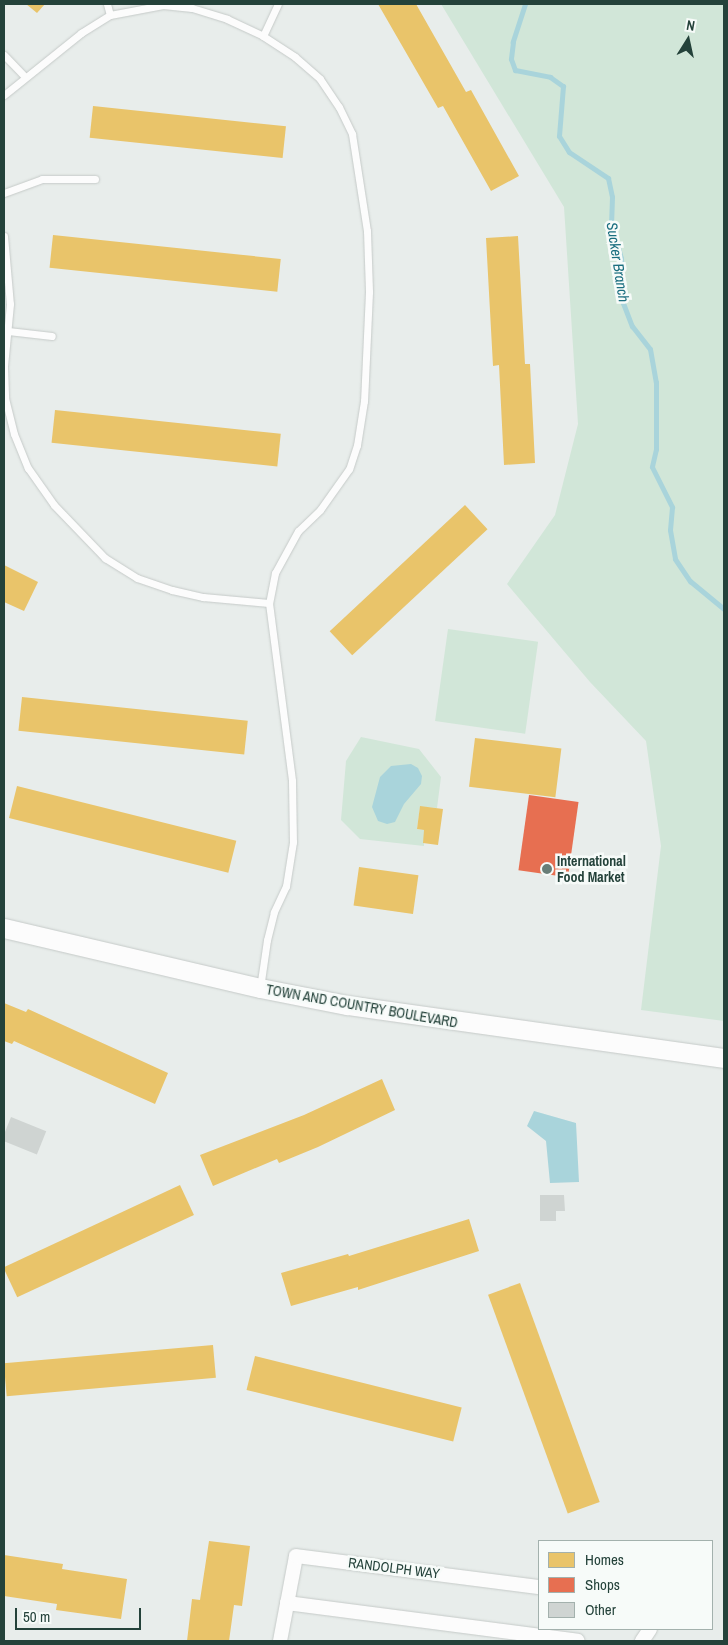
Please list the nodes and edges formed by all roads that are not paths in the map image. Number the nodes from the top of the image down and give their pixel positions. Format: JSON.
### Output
{"nodes":[{"id":1,"x":107,"y":4,"type":"edge"},
{"id":2,"x":278,"y":4,"type":"edge"},
{"id":3,"x":110,"y":15,"type":"junction"},
{"id":4,"x":263,"y":36,"type":"junction"},
{"id":5,"x":4,"y":55,"type":"edge"},
{"id":6,"x":26,"y":77,"type":"junction"},
{"id":7,"x":4,"y":95,"type":"edge"},
{"id":8,"x":96,"y":179,"type":"dead end"},
{"id":9,"x":4,"y":193,"type":"edge"},
{"id":10,"x":4,"y":236,"type":"edge"},
{"id":11,"x":8,"y":331,"type":"junction"},
{"id":12,"x":52,"y":336,"type":"dead end"},
{"id":13,"x":269,"y":603,"type":"junction"},
{"id":14,"x":4,"y":928,"type":"edge"},
{"id":15,"x":260,"y":988,"type":"junction"},
{"id":16,"x":724,"y":1058,"type":"edge"},
{"id":17,"x":538,"y":1587,"type":"edge"},
{"id":18,"x":287,"y":1603,"type":"junction"},
{"id":19,"x":649,"y":1630,"type":"edge"},
{"id":20,"x":280,"y":1641,"type":"edge"},
{"id":21,"x":578,"y":1641,"type":"edge"},
{"id":22,"x":642,"y":1641,"type":"edge"}],
"edges":[{"from":1,"to":3,"type":"lane"},
{"from":2,"to":4,"type":"lane"},
{"from":3,"to":4,"type":"lane"},
{"from":3,"to":6,"type":"lane"},
{"from":4,"to":13,"type":"lane"},
{"from":5,"to":6,"type":"lane"},
{"from":6,"to":7,"type":"lane"},
{"from":8,"to":9,"type":"lane"},
{"from":10,"to":11,"type":"lane"},
{"from":11,"to":12,"type":"lane"},
{"from":11,"to":13,"type":"lane"},
{"from":13,"to":15,"type":"lane"},
{"from":14,"to":15,"type":"street","name":"TOWN AND COUNTRY BOULEVARD"},
{"from":15,"to":16,"type":"street","name":"TOWN AND COUNTRY BOULEVARD"},
{"from":17,"to":18,"type":"street","name":"RANDOLPH WAY"},
{"from":18,"to":20,"type":"street","name":"RANDOLPH WAY"},
{"from":18,"to":21,"type":"street"},
{"from":19,"to":22,"type":"street"}]}
